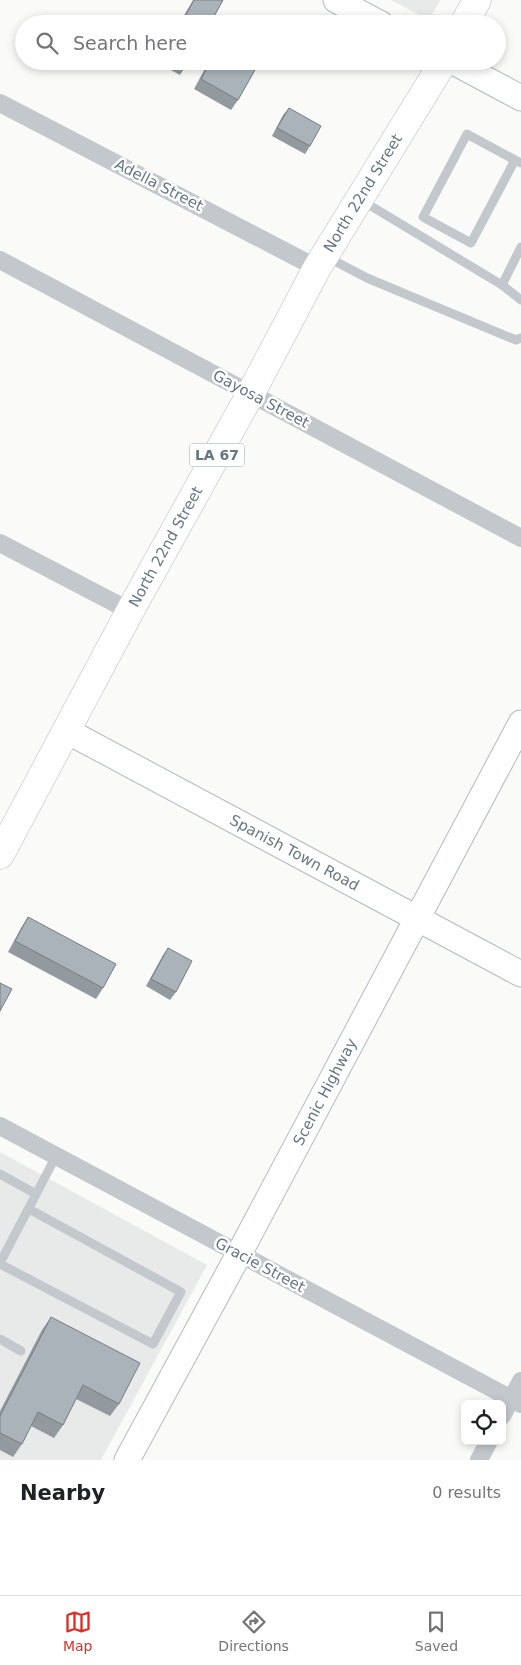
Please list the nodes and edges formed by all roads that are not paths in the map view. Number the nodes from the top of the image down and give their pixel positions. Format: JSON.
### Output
{"nodes":[{"id":1,"x":336,"y":0,"type":"edge"},
{"id":2,"x":364,"y":15,"type":"edge"},
{"id":3,"x":438,"y":70,"type":"edge"},
{"id":4,"x":469,"y":70,"type":"edge"},
{"id":5,"x":521,"y":98,"type":"edge"},
{"id":6,"x":0,"y":103,"type":"edge"},
{"id":7,"x":518,"y":161,"type":"edge"},
{"id":8,"x":359,"y":199,"type":"junction"},
{"id":9,"x":521,"y":247,"type":"edge"},
{"id":10,"x":0,"y":260,"type":"edge"},
{"id":11,"x":321,"y":262,"type":"junction"},
{"id":12,"x":502,"y":285,"type":"junction"},
{"id":13,"x":521,"y":300,"type":"edge"},
{"id":14,"x":521,"y":338,"type":"edge"},
{"id":15,"x":251,"y":393,"type":"junction"},
{"id":16,"x":521,"y":538,"type":"edge"},
{"id":17,"x":0,"y":543,"type":"edge"},
{"id":18,"x":130,"y":611,"type":"junction"},
{"id":19,"x":521,"y":724,"type":"edge"},
{"id":20,"x":67,"y":731,"type":"junction"},
{"id":21,"x":0,"y":855,"type":"edge"},
{"id":22,"x":418,"y":918,"type":"junction"},
{"id":23,"x":521,"y":974,"type":"edge"},
{"id":24,"x":0,"y":1126,"type":"edge"},
{"id":25,"x":56,"y":1156,"type":"junction"},
{"id":26,"x":0,"y":1174,"type":"edge"},
{"id":27,"x":36,"y":1194,"type":"junction"},
{"id":28,"x":29,"y":1209,"type":"junction"},
{"id":29,"x":240,"y":1254,"type":"junction"},
{"id":30,"x":0,"y":1264,"type":"edge"},
{"id":31,"x":0,"y":1339,"type":"edge"},
{"id":32,"x":21,"y":1351,"type":"dead end"},
{"id":33,"x":521,"y":1381,"type":"edge"},
{"id":34,"x":516,"y":1402,"type":"edge"},
{"id":35,"x":506,"y":1412,"type":"edge"},
{"id":36,"x":487,"y":1445,"type":"edge"},
{"id":37,"x":127,"y":1460,"type":"edge"},
{"id":38,"x":479,"y":1460,"type":"edge"}],
"edges":[{"from":1,"to":2,"type":"street"},
{"from":3,"to":8,"type":"main road","name":"North 22nd Street","number":"LA 67"},
{"from":4,"to":5,"type":"street"},
{"from":6,"to":11,"type":"street","name":"Adella Street"},
{"from":7,"to":7,"type":"lane"},
{"from":8,"to":11,"type":"main road","name":"North 22nd Street","number":"LA 67"},
{"from":8,"to":12,"type":"lane"},
{"from":9,"to":12,"type":"lane"},
{"from":10,"to":15,"type":"street","name":"Gayosa Street"},
{"from":11,"to":14,"type":"lane"},
{"from":11,"to":15,"type":"main road","name":"North 22nd Street","number":"LA 67"},
{"from":12,"to":13,"type":"lane"},
{"from":15,"to":16,"type":"street","name":"Gayosa Street"},
{"from":15,"to":18,"type":"main road","name":"North 22nd Street","number":"LA 67"},
{"from":17,"to":18,"type":"street"},
{"from":18,"to":20,"type":"main road","name":"North 22nd Street","number":"LA 67"},
{"from":19,"to":22,"type":"street","name":"Scenic Highway"},
{"from":20,"to":21,"type":"main road","name":"North 22nd Street","number":"LA 67"},
{"from":20,"to":22,"type":"street","name":"Spanish Town Road"},
{"from":22,"to":23,"type":"street","name":"Spanish Town Road"},
{"from":22,"to":29,"type":"street","name":"Scenic Highway"},
{"from":24,"to":25,"type":"street","name":"Gracie Street"},
{"from":25,"to":27,"type":"lane"},
{"from":25,"to":29,"type":"street","name":"Gracie Street"},
{"from":26,"to":27,"type":"lane"},
{"from":27,"to":28,"type":"lane"},
{"from":28,"to":30,"type":"lane"},
{"from":28,"to":30,"type":"lane"},
{"from":29,"to":34,"type":"street","name":"Gracie Street"},
{"from":29,"to":37,"type":"street","name":"Scenic Highway"},
{"from":31,"to":32,"type":"lane"},
{"from":33,"to":34,"type":"street"},
{"from":34,"to":35,"type":"street"},
{"from":36,"to":38,"type":"street"}]}
